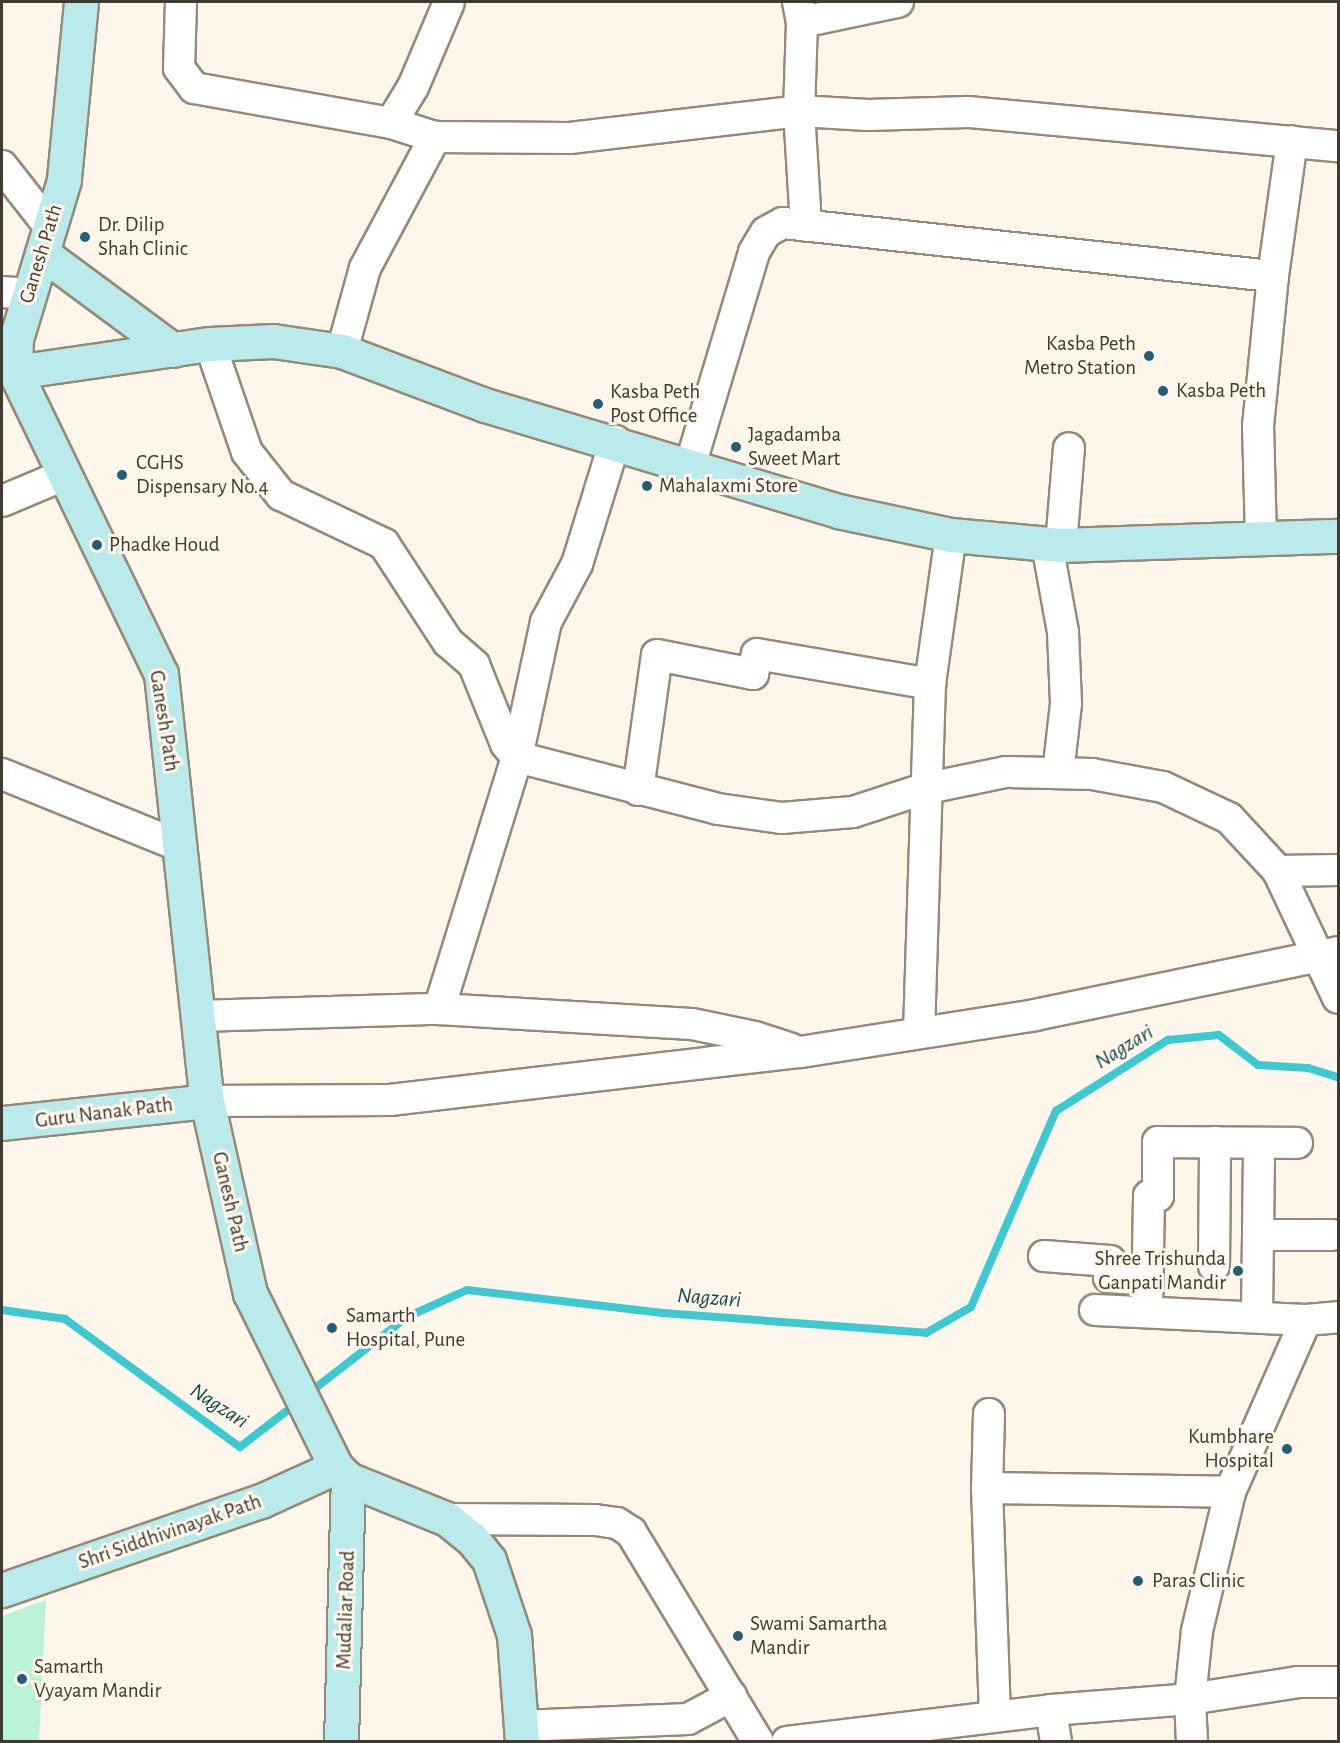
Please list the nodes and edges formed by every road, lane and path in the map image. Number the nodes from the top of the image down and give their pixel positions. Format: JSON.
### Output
{"nodes":[{"id":1,"x":81,"y":2,"type":"edge"},
{"id":2,"x":181,"y":2,"type":"edge"},
{"id":3,"x":448,"y":2,"type":"edge"},
{"id":4,"x":898,"y":2,"type":"edge"},
{"id":5,"x":800,"y":12,"type":"edge"},
{"id":6,"x":799,"y":111,"type":"junction"},
{"id":7,"x":391,"y":123,"type":"junction"},
{"id":8,"x":435,"y":137,"type":"junction"},
{"id":9,"x":1292,"y":141,"type":"junction"},
{"id":10,"x":1338,"y":146,"type":"edge"},
{"id":11,"x":2,"y":166,"type":"edge"},
{"id":12,"x":806,"y":226,"type":"junction"},
{"id":13,"x":46,"y":240,"type":"junction"},
{"id":14,"x":1273,"y":276,"type":"junction"},
{"id":15,"x":16,"y":293,"type":"edge"},
{"id":16,"x":210,"y":344,"type":"junction"},
{"id":17,"x":173,"y":350,"type":"junction"},
{"id":18,"x":342,"y":351,"type":"junction"},
{"id":19,"x":15,"y":372,"type":"junction"},
{"id":20,"x":615,"y":441,"type":"junction"},
{"id":21,"x":1070,"y":448,"type":"dead end"},
{"id":22,"x":690,"y":466,"type":"junction"},
{"id":23,"x":64,"y":475,"type":"junction"},
{"id":24,"x":2,"y":501,"type":"edge"},
{"id":25,"x":951,"y":535,"type":"junction"},
{"id":26,"x":1338,"y":536,"type":"edge"},
{"id":27,"x":1261,"y":539,"type":"junction"},
{"id":28,"x":1054,"y":544,"type":"junction"},
{"id":29,"x":930,"y":684,"type":"junction"},
{"id":30,"x":517,"y":758,"type":"junction"},
{"id":31,"x":1058,"y":773,"type":"junction"},
{"id":32,"x":2,"y":774,"type":"edge"},
{"id":33,"x":638,"y":789,"type":"junction"},
{"id":34,"x":923,"y":789,"type":"junction"},
{"id":35,"x":180,"y":846,"type":"junction"},
{"id":36,"x":1338,"y":870,"type":"edge"},
{"id":37,"x":1278,"y":871,"type":"junction"},
{"id":38,"x":1330,"y":953,"type":"edge"},
{"id":39,"x":1338,"y":998,"type":"edge"},
{"id":40,"x":439,"y":1009,"type":"junction"},
{"id":41,"x":198,"y":1016,"type":"junction"},
{"id":42,"x":919,"y":1033,"type":"junction"},
{"id":43,"x":800,"y":1052,"type":"junction"},
{"id":44,"x":207,"y":1101,"type":"junction"},
{"id":45,"x":2,"y":1124,"type":"edge"},
{"id":46,"x":1215,"y":1142,"type":"junction"},
{"id":47,"x":1259,"y":1143,"type":"junction"},
{"id":48,"x":1297,"y":1143,"type":"dead end"},
{"id":49,"x":1258,"y":1234,"type":"junction"},
{"id":50,"x":1332,"y":1235,"type":"dead end"},
{"id":51,"x":1044,"y":1256,"type":"dead end"},
{"id":52,"x":1214,"y":1266,"type":"dead end"},
{"id":53,"x":1148,"y":1280,"type":"junction"},
{"id":54,"x":1095,"y":1310,"type":"dead end"},
{"id":55,"x":1147,"y":1312,"type":"junction"},
{"id":56,"x":1257,"y":1317,"type":"junction"},
{"id":57,"x":1338,"y":1317,"type":"edge"},
{"id":58,"x":1306,"y":1320,"type":"junction"},
{"id":59,"x":989,"y":1414,"type":"dead end"},
{"id":60,"x":337,"y":1466,"type":"junction"},
{"id":61,"x":987,"y":1488,"type":"junction"},
{"id":62,"x":1230,"y":1492,"type":"junction"},
{"id":63,"x":447,"y":1519,"type":"junction"},
{"id":64,"x":2,"y":1590,"type":"edge"},
{"id":65,"x":1338,"y":1682,"type":"edge"},
{"id":66,"x":731,"y":1696,"type":"junction"},
{"id":67,"x":1190,"y":1699,"type":"junction"},
{"id":68,"x":1051,"y":1710,"type":"junction"},
{"id":69,"x":995,"y":1716,"type":"junction"},
{"id":70,"x":522,"y":1734,"type":"edge"},
{"id":71,"x":341,"y":1742,"type":"edge"},
{"id":72,"x":758,"y":1742,"type":"edge"},
{"id":73,"x":788,"y":1742,"type":"edge"},
{"id":74,"x":1056,"y":1742,"type":"edge"},
{"id":75,"x":1192,"y":1742,"type":"edge"}],
"edges":[{"from":1,"to":13,"type":"street","name":"Ganesh Path"},
{"from":2,"to":7,"type":"street"},
{"from":3,"to":7,"type":"street"},
{"from":4,"to":5,"type":"street"},
{"from":5,"to":6,"type":"street"},
{"from":6,"to":8,"type":"street"},
{"from":6,"to":9,"type":"street"},
{"from":6,"to":12,"type":"street"},
{"from":7,"to":8,"type":"street"},
{"from":8,"to":18,"type":"street"},
{"from":9,"to":10,"type":"street"},
{"from":9,"to":14,"type":"street"},
{"from":11,"to":13,"type":"street"},
{"from":12,"to":14,"type":"street"},
{"from":12,"to":22,"type":"street"},
{"from":13,"to":15,"type":"street","name":"Ganesh Path"},
{"from":13,"to":17,"type":"street"},
{"from":14,"to":27,"type":"street"},
{"from":15,"to":19,"type":"street","name":"Ganesh Path"},
{"from":16,"to":17,"type":"street"},
{"from":16,"to":18,"type":"street"},
{"from":16,"to":30,"type":"street"},
{"from":17,"to":19,"type":"street"},
{"from":18,"to":20,"type":"street"},
{"from":19,"to":23,"type":"street","name":"Ganesh Path"},
{"from":20,"to":22,"type":"street"},
{"from":20,"to":30,"type":"street"},
{"from":21,"to":28,"type":"street"},
{"from":22,"to":25,"type":"street"},
{"from":23,"to":24,"type":"street"},
{"from":23,"to":35,"type":"street","name":"Ganesh Path"},
{"from":25,"to":28,"type":"street"},
{"from":25,"to":29,"type":"street"},
{"from":26,"to":27,"type":"street"},
{"from":27,"to":28,"type":"street"},
{"from":28,"to":31,"type":"street"},
{"from":29,"to":33,"type":"street"},
{"from":29,"to":34,"type":"street"},
{"from":30,"to":33,"type":"street"},
{"from":30,"to":40,"type":"street"},
{"from":31,"to":34,"type":"street"},
{"from":31,"to":37,"type":"street"},
{"from":32,"to":35,"type":"street"},
{"from":33,"to":34,"type":"street"},
{"from":34,"to":42,"type":"street"},
{"from":35,"to":41,"type":"street","name":"Ganesh Path"},
{"from":36,"to":37,"type":"street"},
{"from":37,"to":38,"type":"street"},
{"from":38,"to":39,"type":"street"},
{"from":38,"to":42,"type":"street"},
{"from":40,"to":41,"type":"street"},
{"from":40,"to":43,"type":"street"},
{"from":41,"to":44,"type":"street","name":"Ganesh Path"},
{"from":42,"to":43,"type":"street"},
{"from":43,"to":44,"type":"street"},
{"from":44,"to":45,"type":"street","name":"Guru Nanak Path"},
{"from":44,"to":60,"type":"street","name":"Ganesh Path"},
{"from":46,"to":47,"type":"street"},
{"from":46,"to":52,"type":"street"},
{"from":46,"to":53,"type":"street"},
{"from":47,"to":48,"type":"street"},
{"from":47,"to":49,"type":"street"},
{"from":49,"to":50,"type":"street"},
{"from":49,"to":56,"type":"street"},
{"from":51,"to":53,"type":"street"},
{"from":53,"to":55,"type":"street"},
{"from":54,"to":55,"type":"street"},
{"from":55,"to":56,"type":"street"},
{"from":56,"to":58,"type":"street"},
{"from":57,"to":58,"type":"street"},
{"from":58,"to":62,"type":"street"},
{"from":59,"to":61,"type":"street"},
{"from":60,"to":63,"type":"street"},
{"from":60,"to":64,"type":"street","name":"Shri Siddhivinayak Path"},
{"from":60,"to":71,"type":"street","name":"Mudaliar Road"},
{"from":61,"to":62,"type":"street"},
{"from":61,"to":69,"type":"street"},
{"from":62,"to":67,"type":"street"},
{"from":63,"to":66,"type":"street"},
{"from":63,"to":70,"type":"street"},
{"from":65,"to":67,"type":"street"},
{"from":66,"to":70,"type":"street"},
{"from":66,"to":72,"type":"street"},
{"from":67,"to":68,"type":"street"},
{"from":67,"to":75,"type":"street"},
{"from":68,"to":69,"type":"street"},
{"from":68,"to":74,"type":"street"},
{"from":69,"to":73,"type":"street"}]}
